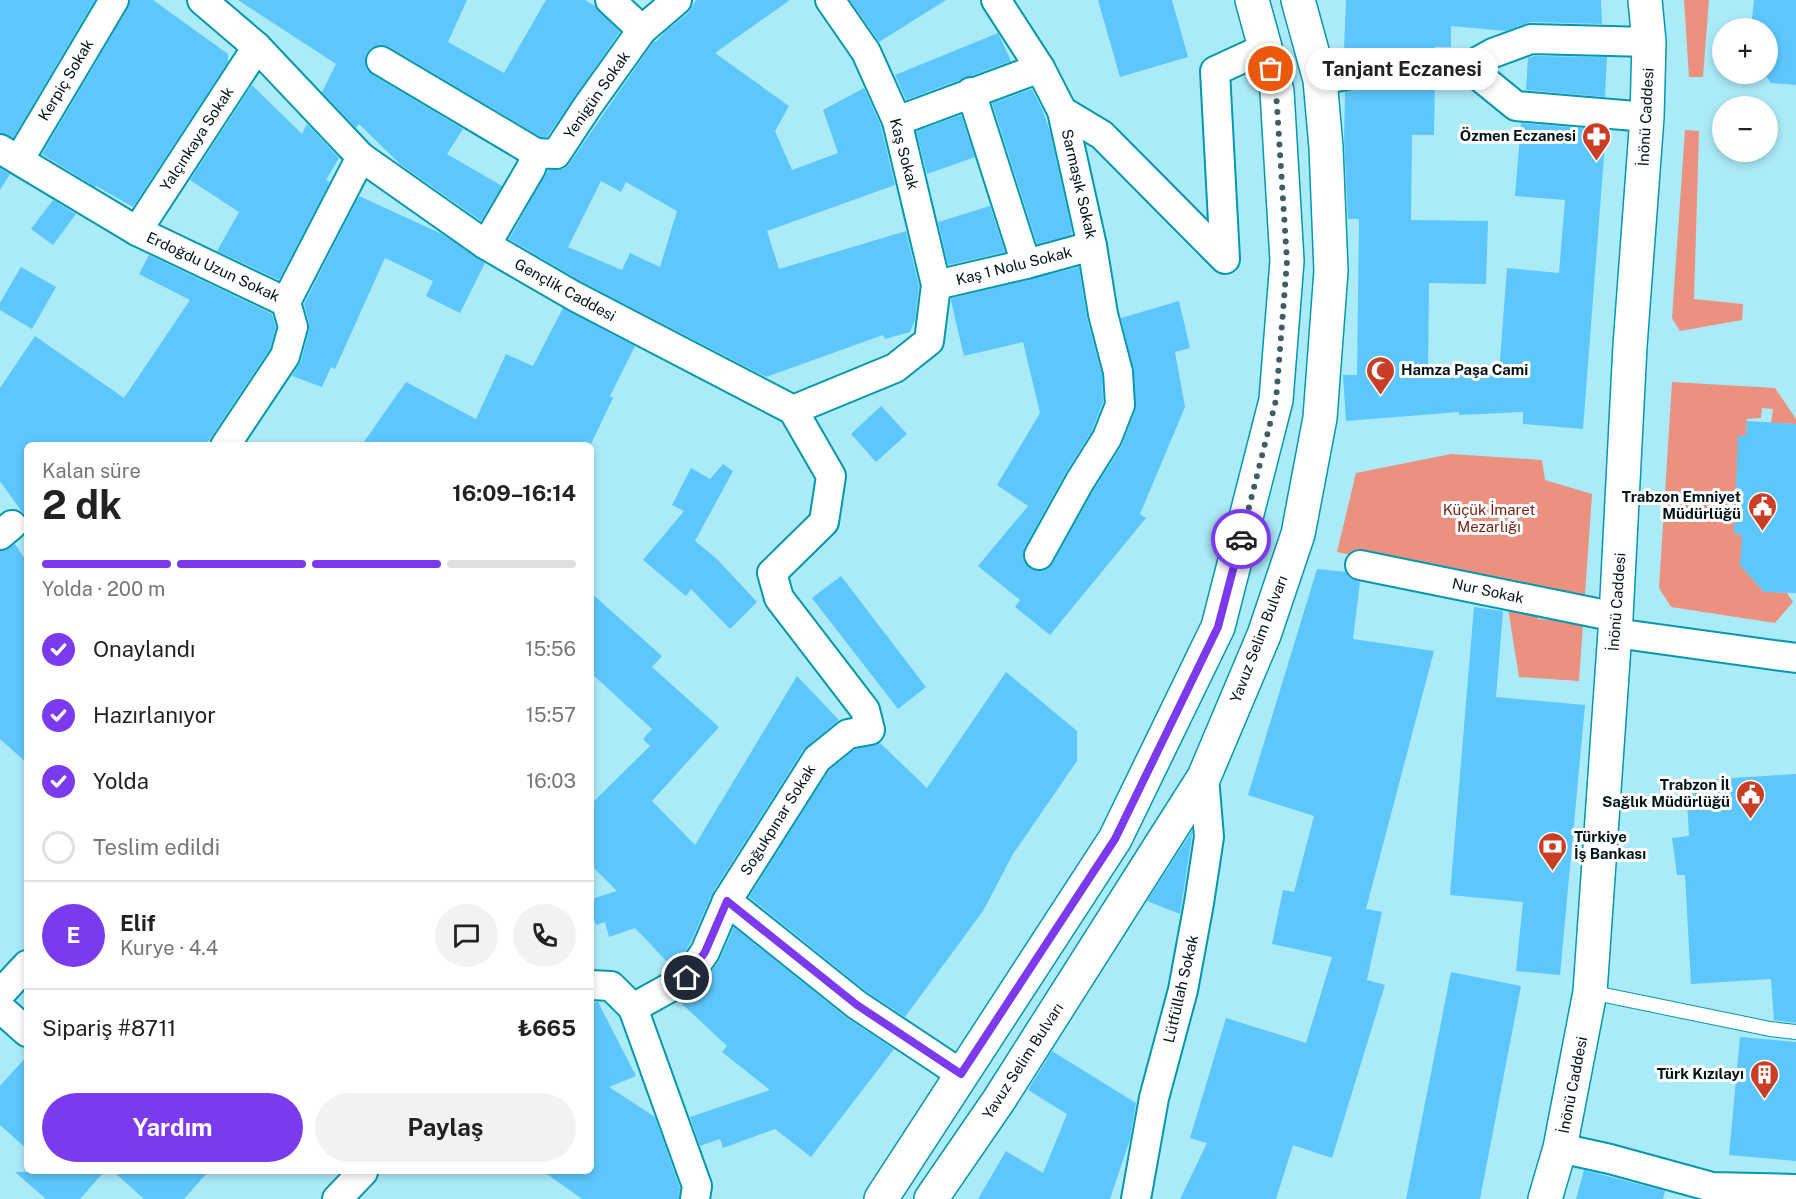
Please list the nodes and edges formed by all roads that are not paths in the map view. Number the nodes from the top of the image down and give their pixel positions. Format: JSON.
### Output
{"nodes":[{"id":1,"x":114,"y":0,"type":"edge"},
{"id":2,"x":203,"y":0,"type":"edge"},
{"id":3,"x":610,"y":0,"type":"edge"},
{"id":4,"x":677,"y":0,"type":"edge"},
{"id":5,"x":830,"y":0,"type":"edge"},
{"id":6,"x":996,"y":0,"type":"edge"},
{"id":7,"x":1252,"y":0,"type":"edge"},
{"id":8,"x":1645,"y":0,"type":"edge"},
{"id":9,"x":1301,"y":1,"type":"edge"},
{"id":10,"x":642,"y":30,"type":"junction"},
{"id":11,"x":1649,"y":42,"type":"junction"},
{"id":12,"x":256,"y":47,"type":"junction"},
{"id":13,"x":1265,"y":48,"type":"junction"},
{"id":14,"x":381,"y":61,"type":"dead end"},
{"id":15,"x":1468,"y":67,"type":"junction"},
{"id":16,"x":1040,"y":68,"type":"junction"},
{"id":17,"x":1320,"y":80,"type":"junction"},
{"id":18,"x":971,"y":92,"type":"junction"},
{"id":19,"x":1062,"y":111,"type":"junction"},
{"id":20,"x":1647,"y":117,"type":"junction"},
{"id":21,"x":897,"y":121,"type":"junction"},
{"id":22,"x":536,"y":153,"type":"junction"},
{"id":23,"x":9,"y":155,"type":"edge"},
{"id":24,"x":361,"y":158,"type":"junction"},
{"id":25,"x":137,"y":231,"type":"junction"},
{"id":26,"x":486,"y":245,"type":"junction"},
{"id":27,"x":1092,"y":246,"type":"junction"},
{"id":28,"x":1026,"y":264,"type":"junction"},
{"id":29,"x":936,"y":285,"type":"junction"},
{"id":30,"x":286,"y":302,"type":"junction"},
{"id":31,"x":793,"y":410,"type":"junction"},
{"id":32,"x":228,"y":442,"type":"edge"},
{"id":33,"x":1039,"y":555,"type":"dead end"},
{"id":34,"x":1360,"y":565,"type":"dead end"},
{"id":35,"x":1616,"y":626,"type":"junction"},
{"id":36,"x":1796,"y":658,"type":"edge"},
{"id":37,"x":1204,"y":777,"type":"junction"},
{"id":38,"x":727,"y":901,"type":"junction"},
{"id":39,"x":24,"y":967,"type":"edge"},
{"id":40,"x":594,"y":985,"type":"edge"},
{"id":41,"x":1590,"y":992,"type":"junction"},
{"id":42,"x":0,"y":994,"type":"edge"},
{"id":43,"x":0,"y":1008,"type":"edge"},
{"id":44,"x":633,"y":1008,"type":"junction"},
{"id":45,"x":24,"y":1029,"type":"edge"},
{"id":46,"x":1796,"y":1032,"type":"edge"},
{"id":47,"x":961,"y":1074,"type":"junction"},
{"id":48,"x":1560,"y":1148,"type":"junction"},
{"id":49,"x":361,"y":1174,"type":"edge"},
{"id":50,"x":1796,"y":1190,"type":"edge"},
{"id":51,"x":337,"y":1199,"type":"edge"},
{"id":52,"x":695,"y":1199,"type":"edge"},
{"id":53,"x":881,"y":1199,"type":"edge"},
{"id":54,"x":931,"y":1199,"type":"edge"},
{"id":55,"x":1137,"y":1199,"type":"edge"},
{"id":56,"x":1545,"y":1199,"type":"edge"}],
"edges":[{"from":1,"to":23,"type":"street","name":"Kerpiç Sokak"},
{"from":2,"to":12,"type":"street","name":"Gençlik Caddesi"},
{"from":3,"to":10,"type":"street"},
{"from":4,"to":10,"type":"street","name":"Yenigün Sokak"},
{"from":5,"to":21,"type":"street","name":"Kaş Sokak"},
{"from":6,"to":16,"type":"street"},
{"from":7,"to":13,"type":"main road"},
{"from":8,"to":11,"type":"main road","name":"İnönü Caddesi"},
{"from":9,"to":17,"type":"main road","name":"Yavuz Selim Bulvarı"},
{"from":10,"to":22,"type":"street","name":"Yenigün Sokak"},
{"from":11,"to":15,"type":"street"},
{"from":11,"to":20,"type":"main road","name":"İnönü Caddesi"},
{"from":12,"to":24,"type":"street","name":"Gençlik Caddesi"},
{"from":12,"to":25,"type":"street","name":"Yalçınkaya Sokak"},
{"from":13,"to":19,"type":"street","name":"Sarmaşık Sokak"},
{"from":13,"to":47,"type":"main road"},
{"from":14,"to":22,"type":"street"},
{"from":15,"to":17,"type":"street"},
{"from":15,"to":20,"type":"street"},
{"from":16,"to":18,"type":"street"},
{"from":16,"to":19,"type":"street"},
{"from":17,"to":37,"type":"main road","name":"Yavuz Selim Bulvarı"},
{"from":18,"to":21,"type":"street"},
{"from":18,"to":28,"type":"street"},
{"from":19,"to":27,"type":"street","name":"Sarmaşık Sokak"},
{"from":20,"to":35,"type":"main road","name":"İnönü Caddesi"},
{"from":21,"to":29,"type":"street","name":"Kaş Sokak"},
{"from":22,"to":26,"type":"street"},
{"from":23,"to":25,"type":"street","name":"Erdoğdu Uzun Sokak"},
{"from":24,"to":26,"type":"street","name":"Gençlik Caddesi"},
{"from":24,"to":30,"type":"street","name":"Erdoğdu Uzun Sokak"},
{"from":25,"to":30,"type":"street","name":"Erdoğdu Uzun Sokak"},
{"from":26,"to":31,"type":"street","name":"Gençlik Caddesi"},
{"from":27,"to":28,"type":"street","name":"Kaş 1 Nolu Sokak"},
{"from":27,"to":33,"type":"street","name":"Sarmaşık Sokak"},
{"from":28,"to":29,"type":"street","name":"Kaş 1 Nolu Sokak"},
{"from":29,"to":31,"type":"street"},
{"from":30,"to":32,"type":"street"},
{"from":31,"to":38,"type":"street","name":"Soğukpınar Sokak"},
{"from":34,"to":35,"type":"street","name":"Nur Sokak"},
{"from":35,"to":36,"type":"street","name":"Nur Sokak"},
{"from":35,"to":41,"type":"main road","name":"İnönü Caddesi"},
{"from":37,"to":54,"type":"main road","name":"Yavuz Selim Bulvarı"},
{"from":37,"to":55,"type":"street","name":"Lütfüllah Sokak"},
{"from":38,"to":44,"type":"street","name":"Soğukpınar Sokak"},
{"from":38,"to":47,"type":"street"},
{"from":39,"to":42,"type":"street"},
{"from":40,"to":44,"type":"street"},
{"from":41,"to":46,"type":"lane"},
{"from":41,"to":48,"type":"main road","name":"İnönü Caddesi"},
{"from":43,"to":45,"type":"street"},
{"from":44,"to":52,"type":"street"},
{"from":47,"to":53,"type":"main road"},
{"from":48,"to":50,"type":"street"},
{"from":48,"to":56,"type":"main road","name":"İnönü Caddesi"},
{"from":49,"to":51,"type":"street"}]}
